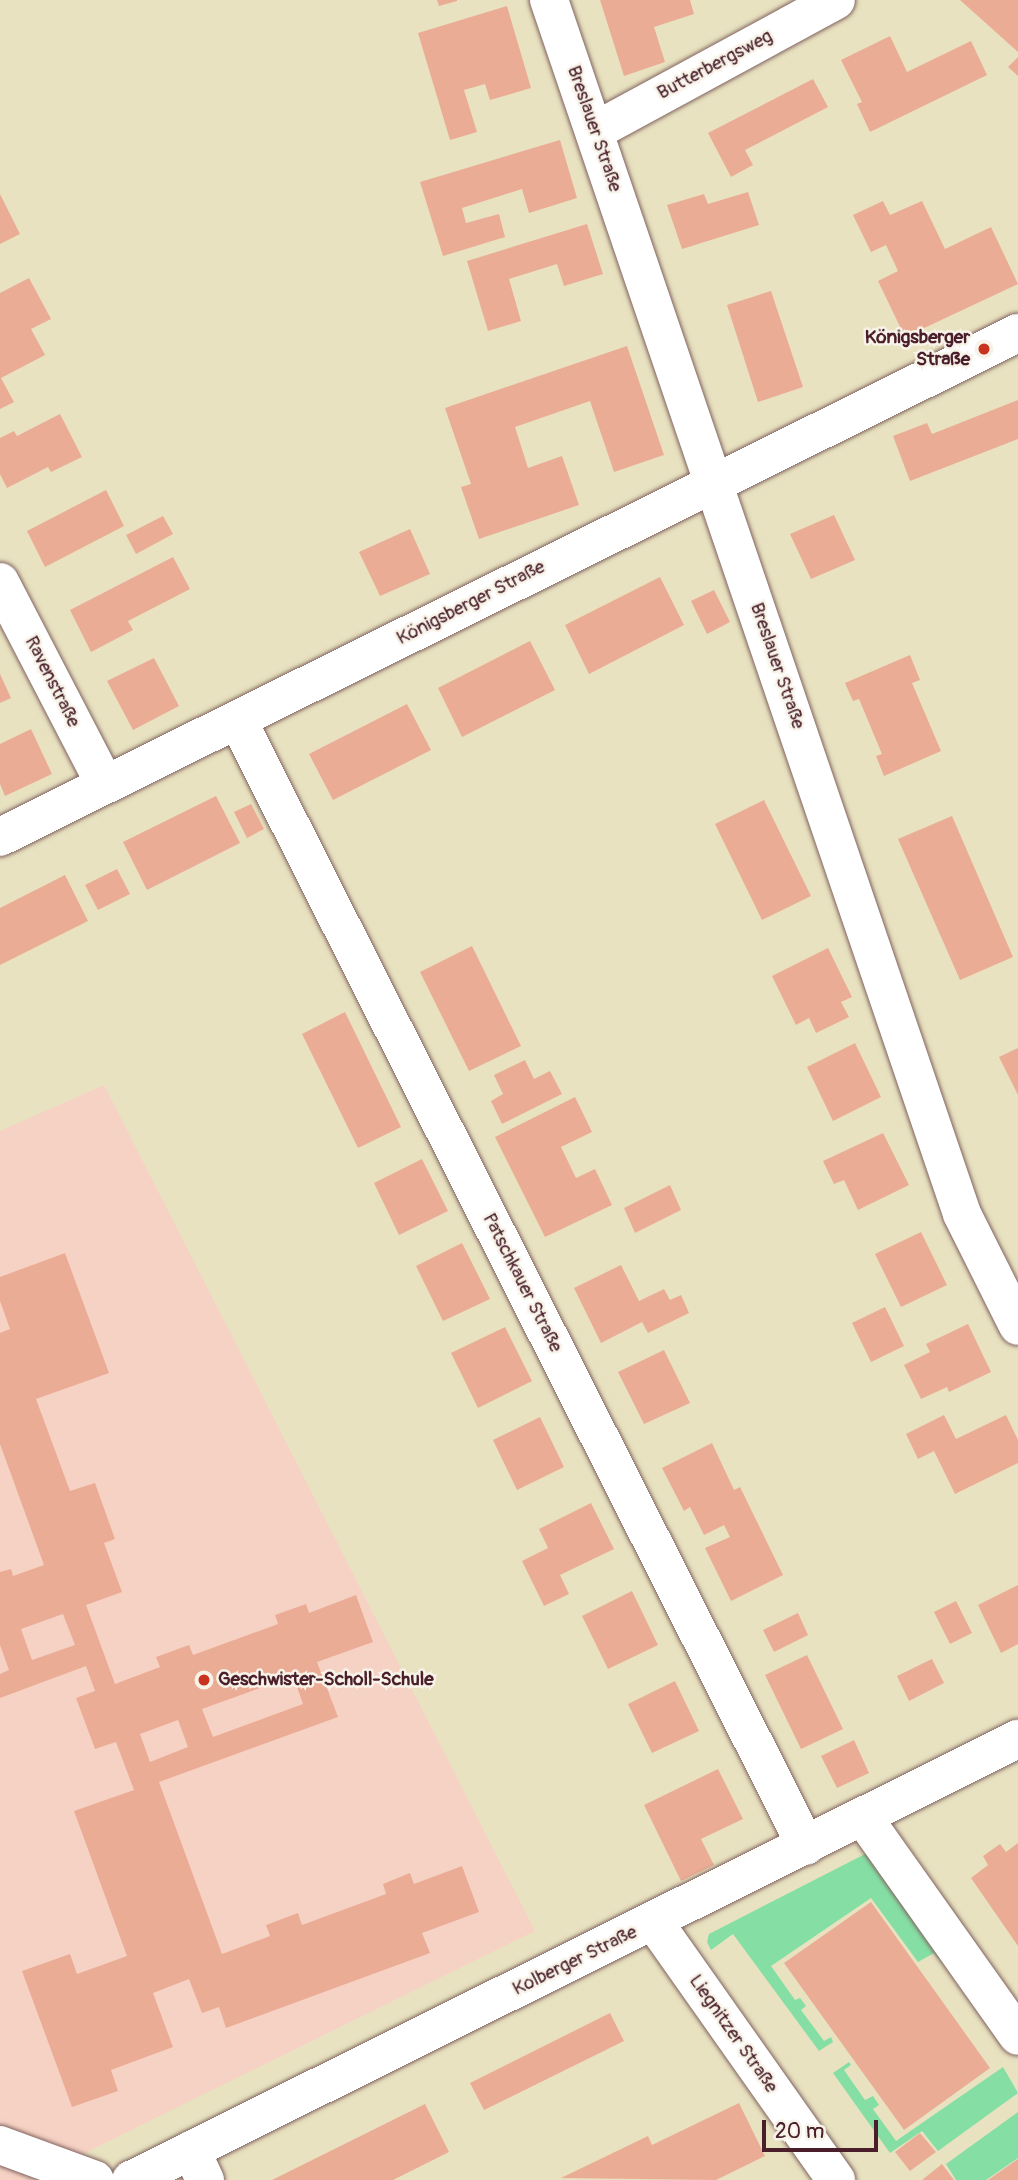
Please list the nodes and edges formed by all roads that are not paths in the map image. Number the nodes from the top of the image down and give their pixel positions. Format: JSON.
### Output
{"nodes":[{"id":1,"x":549,"y":0,"type":"edge"},
{"id":2,"x":835,"y":0,"type":"edge"},
{"id":3,"x":595,"y":131,"type":"junction"},
{"id":4,"x":1018,"y":332,"type":"edge"},
{"id":5,"x":713,"y":481,"type":"junction"},
{"id":6,"x":0,"y":582,"type":"edge"},
{"id":7,"x":238,"y":721,"type":"junction"},
{"id":8,"x":104,"y":783,"type":"junction"},
{"id":9,"x":0,"y":837,"type":"edge"},
{"id":10,"x":1018,"y":1326,"type":"edge"},
{"id":11,"x":1018,"y":1739,"type":"edge"},
{"id":12,"x":863,"y":1817,"type":"junction"},
{"id":13,"x":806,"y":1846,"type":"junction"},
{"id":14,"x":654,"y":1923,"type":"junction"},
{"id":15,"x":1018,"y":2036,"type":"edge"},
{"id":16,"x":0,"y":2145,"type":"edge"},
{"id":17,"x":198,"y":2165,"type":"edge"},
{"id":18,"x":95,"y":2180,"type":"edge"},
{"id":19,"x":131,"y":2180,"type":"edge"},
{"id":20,"x":836,"y":2180,"type":"edge"}],
"edges":[{"from":1,"to":3,"type":"street","name":"Breslauer Straße"},
{"from":2,"to":3,"type":"street","name":"Butterbergsweg"},
{"from":3,"to":5,"type":"street","name":"Breslauer Straße"},
{"from":4,"to":5,"type":"street","name":"Königsberger Straße"},
{"from":5,"to":7,"type":"street","name":"Königsberger Straße"},
{"from":5,"to":10,"type":"street","name":"Breslauer Straße"},
{"from":6,"to":8,"type":"street","name":"Ravenstraße"},
{"from":7,"to":8,"type":"street","name":"Königsberger Straße"},
{"from":7,"to":13,"type":"street","name":"Patschkauer Straße"},
{"from":8,"to":9,"type":"street","name":"Königsberger Straße"},
{"from":11,"to":12,"type":"street","name":"Kolberger Straße"},
{"from":12,"to":13,"type":"street","name":"Kolberger Straße"},
{"from":12,"to":15,"type":"street"},
{"from":13,"to":14,"type":"street","name":"Kolberger Straße"},
{"from":14,"to":17,"type":"street","name":"Kolberger Straße"},
{"from":14,"to":20,"type":"street","name":"Liegnitzer Straße"},
{"from":16,"to":18,"type":"street"},
{"from":17,"to":19,"type":"street","name":"Kolberger Straße"}]}
